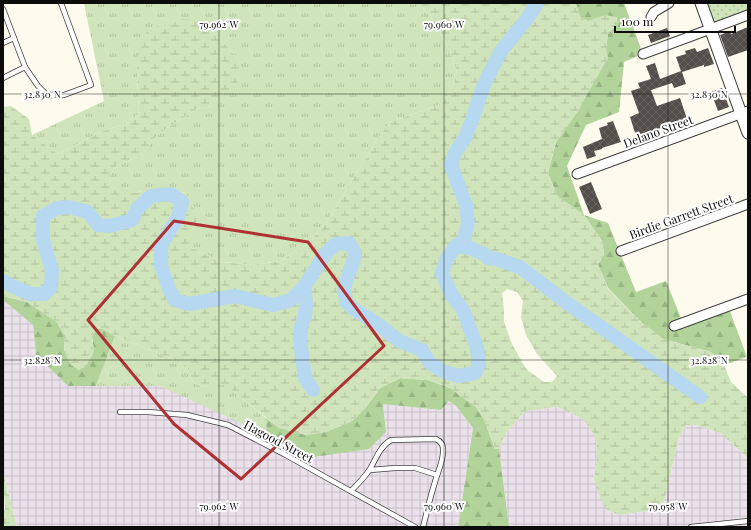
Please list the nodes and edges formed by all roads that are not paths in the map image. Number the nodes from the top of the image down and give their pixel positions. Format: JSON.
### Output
{"nodes":[{"id":1,"x":61,"y":3,"type":"edge"},
{"id":2,"x":669,"y":3,"type":"edge"},
{"id":3,"x":701,"y":3,"type":"edge"},
{"id":4,"x":3,"y":9,"type":"edge"},
{"id":5,"x":748,"y":16,"type":"edge"},
{"id":6,"x":651,"y":17,"type":"dead end"},
{"id":7,"x":711,"y":29,"type":"junction"},
{"id":8,"x":14,"y":38,"type":"junction"},
{"id":9,"x":3,"y":43,"type":"edge"},
{"id":10,"x":642,"y":54,"type":"dead end"},
{"id":11,"x":25,"y":67,"type":"junction"},
{"id":12,"x":3,"y":78,"type":"edge"},
{"id":13,"x":744,"y":112,"type":"edge"},
{"id":14,"x":748,"y":133,"type":"edge"},
{"id":15,"x":577,"y":174,"type":"dead end"},
{"id":16,"x":748,"y":204,"type":"edge"},
{"id":17,"x":621,"y":251,"type":"dead end"},
{"id":18,"x":748,"y":298,"type":"edge"},
{"id":19,"x":674,"y":326,"type":"dead end"},
{"id":20,"x":120,"y":412,"type":"dead end"},
{"id":21,"x":370,"y":470,"type":"junction"},
{"id":22,"x":437,"y":475,"type":"junction"},
{"id":23,"x":351,"y":492,"type":"junction"},
{"id":24,"x":748,"y":521,"type":"edge"},
{"id":25,"x":415,"y":527,"type":"edge"},
{"id":26,"x":423,"y":527,"type":"edge"},
{"id":27,"x":691,"y":527,"type":"edge"}],
"edges":[{"from":1,"to":11,"type":"lane"},
{"from":2,"to":6,"type":"street"},
{"from":3,"to":7,"type":"street"},
{"from":4,"to":8,"type":"lane"},
{"from":5,"to":7,"type":"street"},
{"from":7,"to":10,"type":"street"},
{"from":7,"to":13,"type":"street"},
{"from":8,"to":9,"type":"lane"},
{"from":8,"to":11,"type":"lane"},
{"from":11,"to":12,"type":"lane"},
{"from":13,"to":14,"type":"street"},
{"from":13,"to":15,"type":"street","name":"Delano Street"},
{"from":16,"to":17,"type":"street","name":"Birdie Garrett Street"},
{"from":18,"to":19,"type":"street"},
{"from":20,"to":23,"type":"lane","name":"Hagood Street"},
{"from":21,"to":22,"type":"lane"},
{"from":21,"to":22,"type":"lane"},
{"from":21,"to":23,"type":"lane"},
{"from":22,"to":26,"type":"lane"},
{"from":23,"to":25,"type":"lane","name":"Hagood Street"},
{"from":24,"to":27,"type":"lane"}]}
